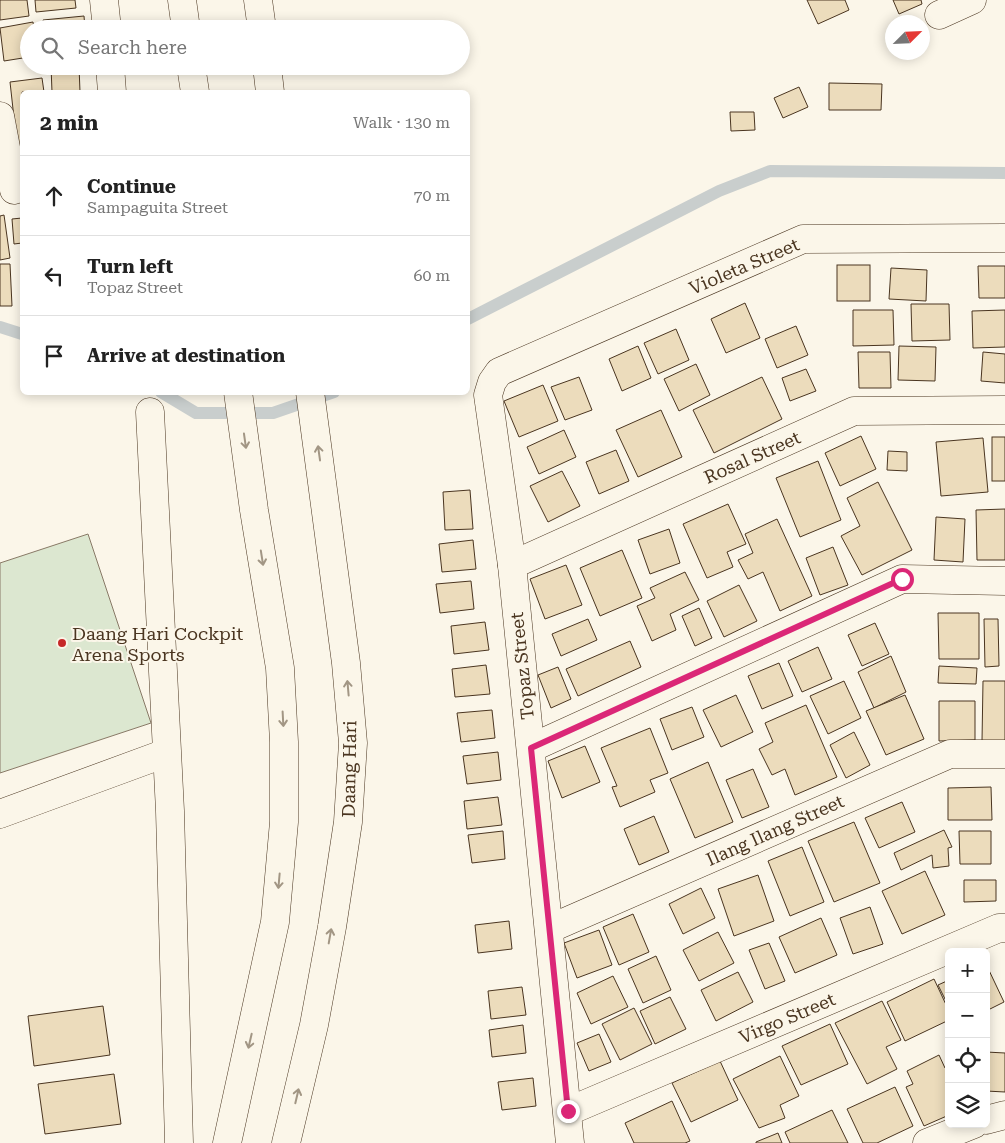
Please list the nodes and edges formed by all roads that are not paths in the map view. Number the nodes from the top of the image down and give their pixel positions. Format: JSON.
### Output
{"nodes":[{"id":1,"x":104,"y":0,"type":"edge"},
{"id":2,"x":182,"y":0,"type":"edge"},
{"id":3,"x":258,"y":0,"type":"edge"},
{"id":4,"x":972,"y":0,"type":"edge"},
{"id":5,"x":939,"y":15,"type":"dead end"},
{"id":6,"x":106,"y":20,"type":"edge"},
{"id":7,"x":185,"y":20,"type":"edge"},
{"id":8,"x":261,"y":20,"type":"edge"},
{"id":9,"x":111,"y":75,"type":"edge"},
{"id":10,"x":192,"y":75,"type":"edge"},
{"id":11,"x":268,"y":75,"type":"edge"},
{"id":12,"x":112,"y":90,"type":"edge"},
{"id":13,"x":195,"y":90,"type":"edge"},
{"id":14,"x":270,"y":90,"type":"edge"},
{"id":15,"x":0,"y":116,"type":"edge"},
{"id":16,"x":12,"y":190,"type":"edge"},
{"id":17,"x":1005,"y":238,"type":"edge"},
{"id":18,"x":499,"y":372,"type":"joint"},
{"id":19,"x":238,"y":395,"type":"edge"},
{"id":20,"x":310,"y":395,"type":"edge"},
{"id":21,"x":1005,"y":410,"type":"edge"},
{"id":22,"x":150,"y":412,"type":"dead end"},
{"id":23,"x":512,"y":565,"type":"junction"},
{"id":24,"x":1005,"y":581,"type":"edge"},
{"id":25,"x":531,"y":748,"type":"junction"},
{"id":26,"x":166,"y":753,"type":"junction"},
{"id":27,"x":1005,"y":754,"type":"edge"},
{"id":28,"x":0,"y":814,"type":"edge"},
{"id":29,"x":1005,"y":928,"type":"edge"},
{"id":30,"x":549,"y":929,"type":"junction"},
{"id":31,"x":568,"y":1111,"type":"junction"},
{"id":32,"x":1005,"y":1115,"type":"edge"},
{"id":33,"x":990,"y":1119,"type":"edge"},
{"id":34,"x":964,"y":1128,"type":"edge"},
{"id":35,"x":178,"y":1143,"type":"edge"},
{"id":36,"x":227,"y":1143,"type":"edge"},
{"id":37,"x":286,"y":1143,"type":"edge"},
{"id":38,"x":570,"y":1143,"type":"edge"},
{"id":39,"x":927,"y":1143,"type":"edge"}],
"edges":[{"from":1,"to":6,"type":"street"},
{"from":2,"to":7,"type":"street"},
{"from":3,"to":8,"type":"street"},
{"from":4,"to":5,"type":"street"},
{"from":9,"to":12,"type":"street"},
{"from":10,"to":13,"type":"street"},
{"from":11,"to":14,"type":"street"},
{"from":15,"to":16,"type":"street"},
{"from":17,"to":18,"type":"street","name":"Violeta Street"},
{"from":18,"to":23,"type":"street","name":"Topaz Street"},
{"from":19,"to":36,"type":"street","one_way":true},
{"from":37,"to":20,"type":"street","name":"Daang Hari","one_way":true},
{"from":21,"to":23,"type":"street","name":"Rosal Street"},
{"from":22,"to":26,"type":"street"},
{"from":23,"to":25,"type":"street","name":"Topaz Street"},
{"from":24,"to":25,"type":"street"},
{"from":25,"to":30,"type":"street","name":"Topaz Street"},
{"from":26,"to":28,"type":"street"},
{"from":26,"to":35,"type":"street"},
{"from":27,"to":30,"type":"street","name":"Ilang Ilang Street"},
{"from":29,"to":31,"type":"street","name":"Virgo Street"},
{"from":30,"to":31,"type":"street","name":"Topaz Street"},
{"from":31,"to":38,"type":"street","name":"Topaz Street"},
{"from":32,"to":33,"type":"street"},
{"from":34,"to":39,"type":"street"}]}
